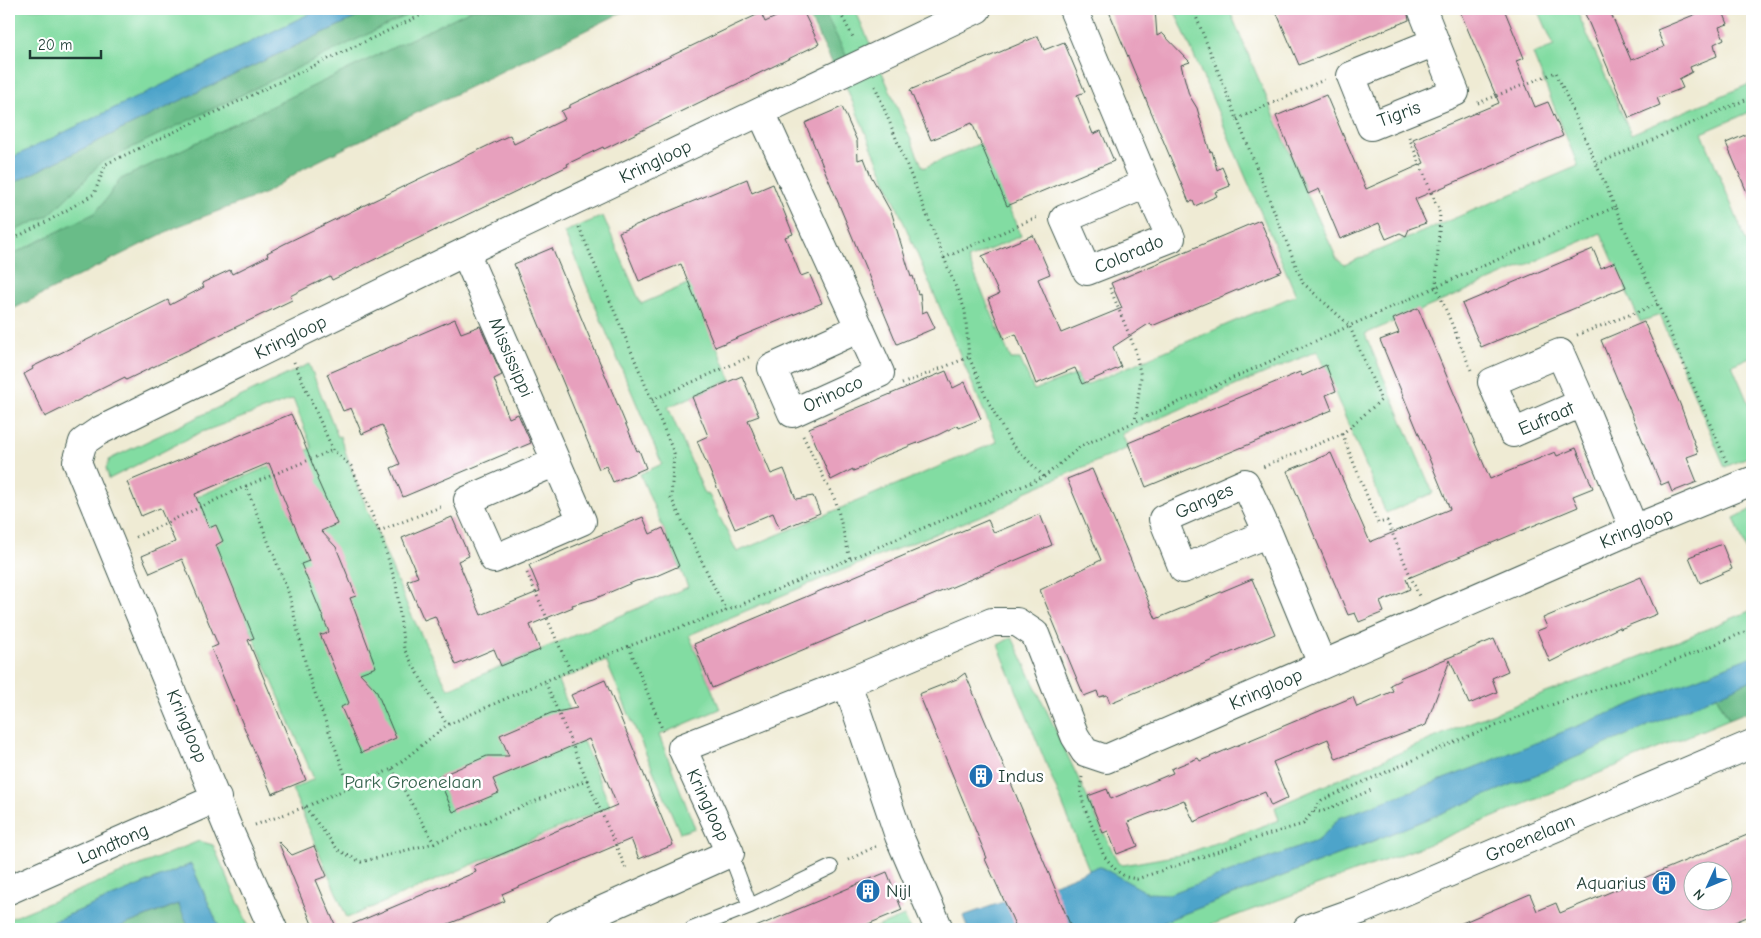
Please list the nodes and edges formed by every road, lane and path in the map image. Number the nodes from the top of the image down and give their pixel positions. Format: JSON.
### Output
{"nodes":[{"id":1,"x":434,"y":9,"type":"edge"},
{"id":2,"x":838,"y":9,"type":"edge"},
{"id":3,"x":977,"y":9,"type":"edge"},
{"id":4,"x":1073,"y":9,"type":"edge"},
{"id":5,"x":1193,"y":9,"type":"edge"},
{"id":6,"x":1422,"y":9,"type":"edge"},
{"id":7,"x":1435,"y":42,"type":"junction"},
{"id":8,"x":865,"y":62,"type":"junction"},
{"id":9,"x":1351,"y":76,"type":"junction"},
{"id":10,"x":1752,"y":97,"type":"edge"},
{"id":11,"x":1473,"y":106,"type":"dead end"},
{"id":12,"x":761,"y":112,"type":"junction"},
{"id":13,"x":1400,"y":115,"type":"junction"},
{"id":14,"x":1237,"y":119,"type":"junction"},
{"id":15,"x":1597,"y":164,"type":"junction"},
{"id":16,"x":1146,"y":184,"type":"junction"},
{"id":17,"x":569,"y":203,"type":"junction"},
{"id":18,"x":1615,"y":207,"type":"junction"},
{"id":19,"x":1064,"y":219,"type":"junction"},
{"id":20,"x":9,"y":241,"type":"edge"},
{"id":21,"x":465,"y":252,"type":"junction"},
{"id":22,"x":944,"y":258,"type":"junction"},
{"id":23,"x":1102,"y":266,"type":"junction"},
{"id":24,"x":1436,"y":286,"type":"junction"},
{"id":25,"x":1658,"y":304,"type":"junction"},
{"id":26,"x":1349,"y":325,"type":"junction"},
{"id":27,"x":860,"y":328,"type":"junction"},
{"id":28,"x":285,"y":341,"type":"junction"},
{"id":29,"x":1560,"y":353,"type":"junction"},
{"id":30,"x":969,"y":357,"type":"junction"},
{"id":31,"x":772,"y":368,"type":"junction"},
{"id":32,"x":880,"y":373,"type":"junction"},
{"id":33,"x":1492,"y":382,"type":"junction"},
{"id":34,"x":652,"y":400,"type":"junction"},
{"id":35,"x":1582,"y":403,"type":"junction"},
{"id":36,"x":792,"y":413,"type":"junction"},
{"id":37,"x":1135,"y":421,"type":"junction"},
{"id":38,"x":1342,"y":434,"type":"junction"},
{"id":39,"x":333,"y":450,"type":"junction"},
{"id":40,"x":556,"y":462,"type":"junction"},
{"id":41,"x":1044,"y":476,"type":"junction"},
{"id":42,"x":1245,"y":483,"type":"junction"},
{"id":43,"x":1747,"y":483,"type":"edge"},
{"id":44,"x":246,"y":486,"type":"junction"},
{"id":45,"x":468,"y":500,"type":"junction"},
{"id":46,"x":1634,"y":529,"type":"junction"},
{"id":47,"x":378,"y":531,"type":"junction"},
{"id":48,"x":1268,"y":533,"type":"junction"},
{"id":49,"x":113,"y":548,"type":"junction"},
{"id":50,"x":517,"y":550,"type":"junction"},
{"id":51,"x":850,"y":559,"type":"junction"},
{"id":52,"x":726,"y":611,"type":"junction"},
{"id":53,"x":1428,"y":618,"type":"junction"},
{"id":54,"x":1752,"y":628,"type":"edge"},
{"id":55,"x":628,"y":646,"type":"junction"},
{"id":56,"x":1322,"y":664,"type":"junction"},
{"id":57,"x":570,"y":670,"type":"junction"},
{"id":58,"x":545,"y":681,"type":"junction"},
{"id":59,"x":847,"y":683,"type":"junction"},
{"id":60,"x":447,"y":725,"type":"junction"},
{"id":61,"x":1752,"y":744,"type":"edge"},
{"id":62,"x":682,"y":748,"type":"junction"},
{"id":63,"x":1085,"y":752,"type":"junction"},
{"id":64,"x":392,"y":769,"type":"junction"},
{"id":65,"x":587,"y":780,"type":"junction"},
{"id":66,"x":350,"y":788,"type":"junction"},
{"id":67,"x":1371,"y":790,"type":"dead end"},
{"id":68,"x":217,"y":798,"type":"junction"},
{"id":69,"x":305,"y":807,"type":"junction"},
{"id":70,"x":1313,"y":811,"type":"junction"},
{"id":71,"x":230,"y":833,"type":"junction"},
{"id":72,"x":899,"y":836,"type":"junction"},
{"id":73,"x":434,"y":843,"type":"junction"},
{"id":74,"x":730,"y":853,"type":"junction"},
{"id":75,"x":831,"y":867,"type":"joint"},
{"id":76,"x":9,"y":890,"type":"edge"},
{"id":77,"x":638,"y":894,"type":"junction"},
{"id":78,"x":750,"y":906,"type":"junction"},
{"id":79,"x":273,"y":929,"type":"edge"},
{"id":80,"x":560,"y":929,"type":"edge"},
{"id":81,"x":692,"y":929,"type":"edge"},
{"id":82,"x":939,"y":929,"type":"edge"},
{"id":83,"x":1307,"y":929,"type":"edge"}],
"edges":[{"from":1,"to":20,"type":"path"},
{"from":2,"to":8,"type":"path"},
{"from":3,"to":8,"type":"street","name":"Kringloop"},
{"from":4,"to":16,"type":"street","name":"Colorado"},
{"from":5,"to":14,"type":"path"},
{"from":6,"to":7,"type":"street","name":"Tigris"},
{"from":7,"to":9,"type":"street"},
{"from":7,"to":13,"type":"street","name":"Tigris"},
{"from":8,"to":12,"type":"street","name":"Kringloop"},
{"from":8,"to":22,"type":"path"},
{"from":9,"to":13,"type":"street","name":"Tigris"},
{"from":9,"to":14,"type":"path"},
{"from":10,"to":15,"type":"path"},
{"from":11,"to":15,"type":"path"},
{"from":12,"to":17,"type":"street","name":"Kringloop"},
{"from":12,"to":27,"type":"street","name":"Orinoco"},
{"from":13,"to":24,"type":"path"},
{"from":14,"to":26,"type":"path"},
{"from":15,"to":18,"type":"path"},
{"from":16,"to":19,"type":"street"},
{"from":16,"to":23,"type":"street","name":"Colorado"},
{"from":17,"to":21,"type":"street","name":"Kringloop"},
{"from":17,"to":34,"type":"path"},
{"from":18,"to":24,"type":"path"},
{"from":18,"to":25,"type":"path"},
{"from":19,"to":22,"type":"path"},
{"from":19,"to":23,"type":"street","name":"Colorado"},
{"from":21,"to":28,"type":"street","name":"Kringloop"},
{"from":21,"to":40,"type":"street","name":"Mississippi"},
{"from":22,"to":30,"type":"path"},
{"from":23,"to":37,"type":"path"},
{"from":24,"to":26,"type":"path"},
{"from":24,"to":33,"type":"path"},
{"from":25,"to":29,"type":"path"},
{"from":25,"to":43,"type":"path"},
{"from":26,"to":37,"type":"path"},
{"from":26,"to":38,"type":"path"},
{"from":27,"to":31,"type":"street"},
{"from":27,"to":32,"type":"street","name":"Orinoco"},
{"from":28,"to":39,"type":"path"},
{"from":28,"to":49,"type":"street","name":"Kringloop"},
{"from":29,"to":33,"type":"street"},
{"from":29,"to":35,"type":"street","name":"Eufraat"},
{"from":30,"to":32,"type":"path"},
{"from":30,"to":41,"type":"path"},
{"from":31,"to":34,"type":"path"},
{"from":31,"to":36,"type":"street","name":"Orinoco"},
{"from":32,"to":36,"type":"street","name":"Orinoco"},
{"from":33,"to":35,"type":"street","name":"Eufraat"},
{"from":34,"to":52,"type":"path"},
{"from":35,"to":46,"type":"street","name":"Eufraat"},
{"from":36,"to":51,"type":"path"},
{"from":37,"to":41,"type":"path"},
{"from":38,"to":42,"type":"path"},
{"from":38,"to":53,"type":"path"},
{"from":39,"to":44,"type":"path"},
{"from":39,"to":47,"type":"path"},
{"from":40,"to":45,"type":"street"},
{"from":40,"to":50,"type":"street","name":"Mississippi"},
{"from":41,"to":51,"type":"path"},
{"from":42,"to":48,"type":"street","name":"Ganges"},
{"from":42,"to":48,"type":"street","name":"Ganges"},
{"from":43,"to":46,"type":"street","name":"Kringloop"},
{"from":44,"to":49,"type":"path"},
{"from":44,"to":66,"type":"path"},
{"from":45,"to":47,"type":"path"},
{"from":45,"to":50,"type":"street","name":"Mississippi"},
{"from":46,"to":53,"type":"street","name":"Kringloop"},
{"from":47,"to":60,"type":"path"},
{"from":48,"to":56,"type":"street","name":"Ganges"},
{"from":49,"to":68,"type":"street","name":"Kringloop"},
{"from":50,"to":57,"type":"path"},
{"from":51,"to":52,"type":"path"},
{"from":52,"to":55,"type":"path"},
{"from":53,"to":56,"type":"street","name":"Kringloop"},
{"from":54,"to":70,"type":"path"},
{"from":55,"to":57,"type":"path"},
{"from":55,"to":62,"type":"path"},
{"from":56,"to":63,"type":"street","name":"Kringloop"},
{"from":57,"to":58,"type":"path"},
{"from":58,"to":60,"type":"path"},
{"from":58,"to":65,"type":"path"},
{"from":59,"to":62,"type":"street","name":"Kringloop"},
{"from":59,"to":63,"type":"street","name":"Kringloop"},
{"from":59,"to":72,"type":"street"},
{"from":60,"to":64,"type":"path"},
{"from":61,"to":83,"type":"street","name":"Groenelaan"},
{"from":62,"to":74,"type":"street","name":"Kringloop"},
{"from":63,"to":70,"type":"path"},
{"from":64,"to":66,"type":"path"},
{"from":64,"to":73,"type":"path"},
{"from":65,"to":73,"type":"path"},
{"from":65,"to":77,"type":"path"},
{"from":66,"to":69,"type":"path"},
{"from":67,"to":70,"type":"path"},
{"from":68,"to":71,"type":"street","name":"Kringloop"},
{"from":68,"to":76,"type":"street","name":"Landtong"},
{"from":69,"to":71,"type":"path"},
{"from":69,"to":73,"type":"path"},
{"from":71,"to":79,"type":"street","name":"Kringloop"},
{"from":72,"to":75,"type":"path"},
{"from":72,"to":82,"type":"street"},
{"from":74,"to":77,"type":"street","name":"Kringloop"},
{"from":74,"to":78,"type":"lane"},
{"from":75,"to":78,"type":"lane"},
{"from":77,"to":80,"type":"street","name":"Kringloop"},
{"from":78,"to":81,"type":"lane"}]}
